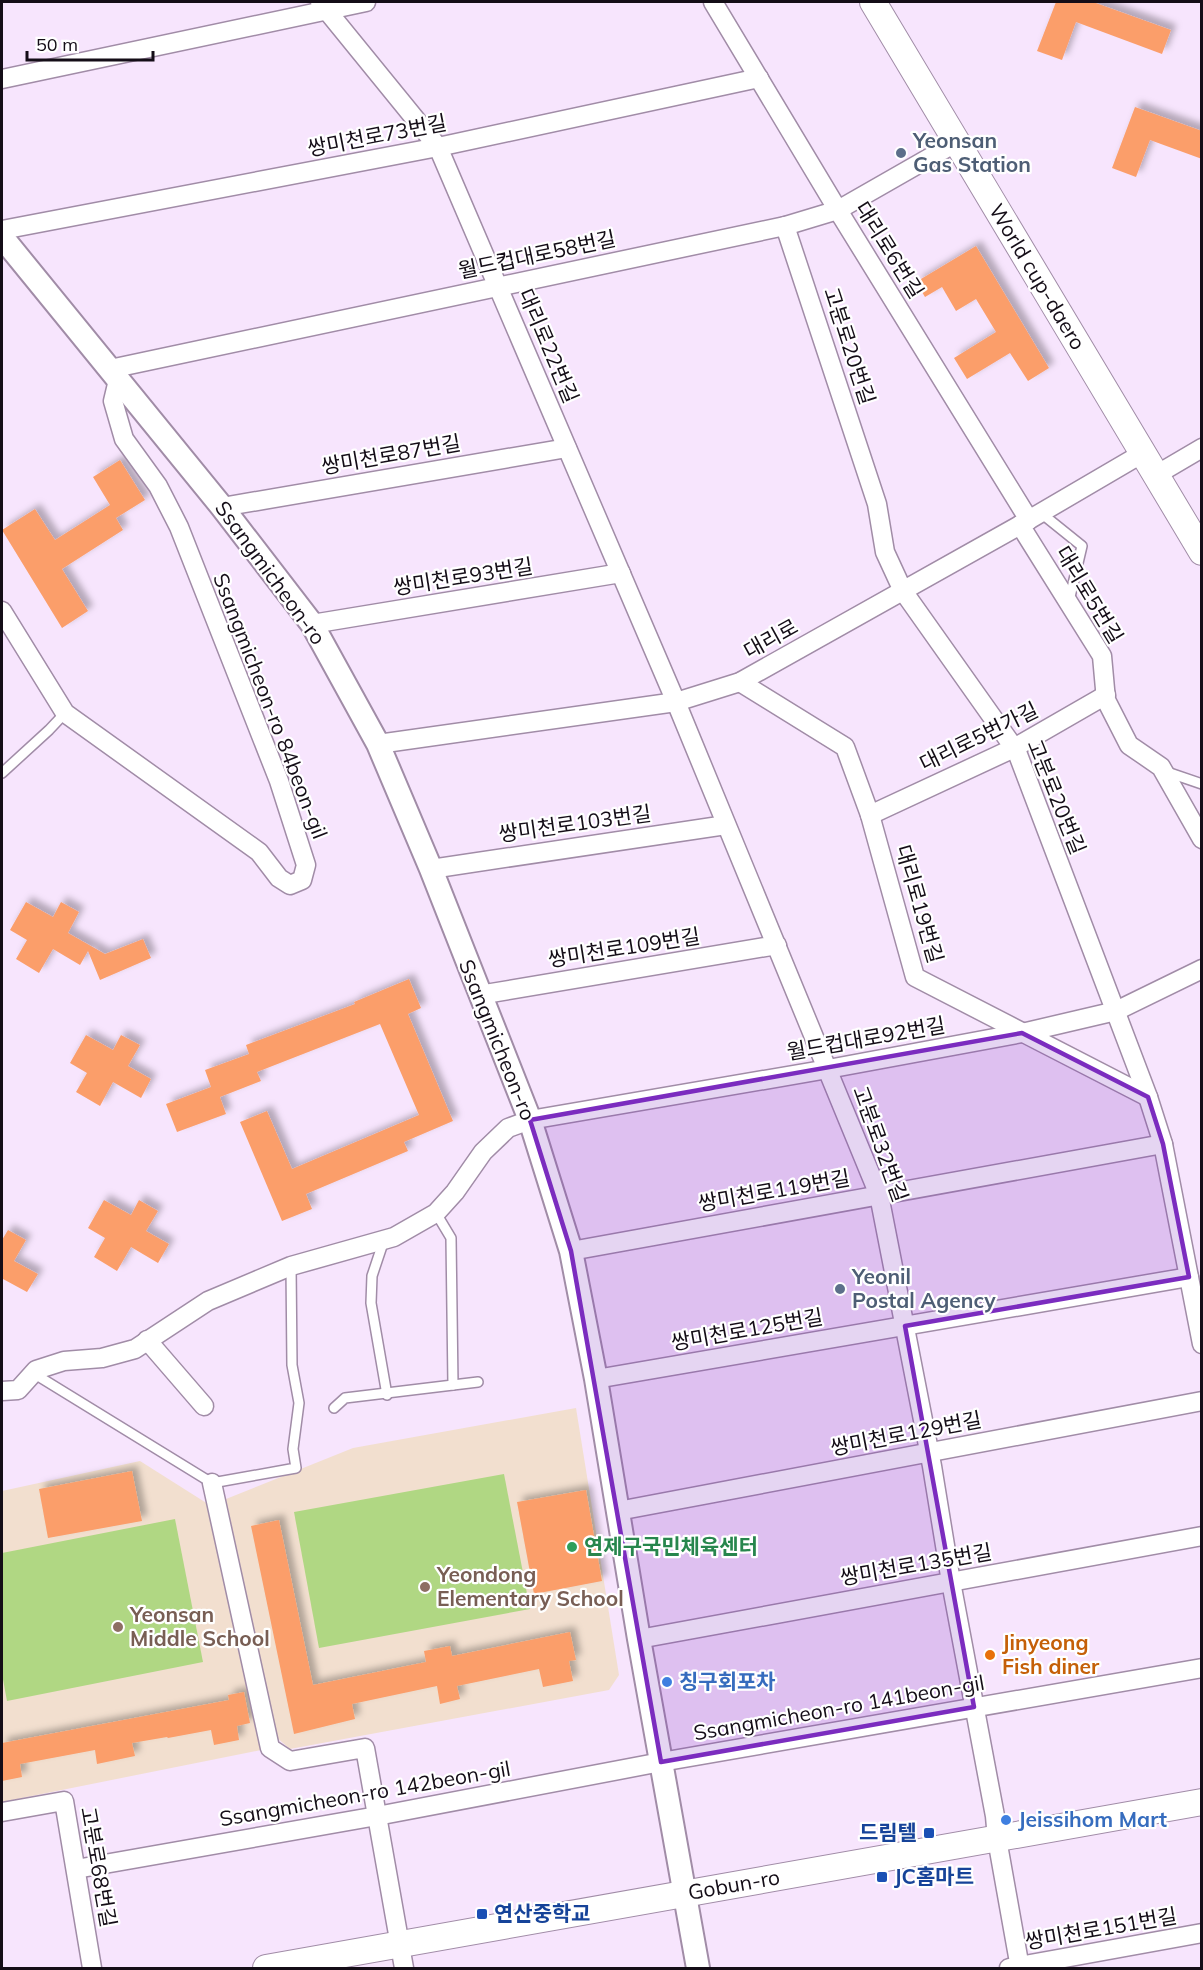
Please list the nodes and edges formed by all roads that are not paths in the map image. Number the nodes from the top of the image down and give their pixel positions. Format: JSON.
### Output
{"nodes":[{"id":1,"x":366,"y":2,"type":"edge"},
{"id":2,"x":713,"y":2,"type":"edge"},
{"id":3,"x":873,"y":2,"type":"edge"},
{"id":4,"x":324,"y":6,"type":"edge"},
{"id":5,"x":759,"y":78,"type":"junction"},
{"id":6,"x":2,"y":79,"type":"edge"},
{"id":7,"x":957,"y":142,"type":"junction"},
{"id":8,"x":438,"y":147,"type":"junction"},
{"id":9,"x":838,"y":210,"type":"junction"},
{"id":10,"x":785,"y":226,"type":"junction"},
{"id":11,"x":2,"y":230,"type":"edge"},
{"id":12,"x":2,"y":237,"type":"edge"},
{"id":13,"x":498,"y":286,"type":"junction"},
{"id":14,"x":114,"y":375,"type":"junction"},
{"id":15,"x":567,"y":448,"type":"junction"},
{"id":16,"x":1202,"y":448,"type":"edge"},
{"id":17,"x":1149,"y":464,"type":"junction"},
{"id":18,"x":222,"y":507,"type":"junction"},
{"id":19,"x":1030,"y":519,"type":"junction"},
{"id":20,"x":1202,"y":552,"type":"edge"},
{"id":21,"x":621,"y":573,"type":"junction"},
{"id":22,"x":903,"y":591,"type":"junction"},
{"id":23,"x":1069,"y":601,"type":"junction"},
{"id":24,"x":2,"y":611,"type":"edge"},
{"id":25,"x":312,"y":624,"type":"junction"},
{"id":26,"x":740,"y":682,"type":"junction"},
{"id":27,"x":1106,"y":695,"type":"junction"},
{"id":28,"x":676,"y":702,"type":"junction"},
{"id":29,"x":65,"y":713,"type":"junction"},
{"id":30,"x":378,"y":744,"type":"junction"},
{"id":31,"x":1014,"y":748,"type":"junction"},
{"id":32,"x":1162,"y":770,"type":"junction"},
{"id":33,"x":2,"y":773,"type":"edge"},
{"id":34,"x":1202,"y":784,"type":"edge"},
{"id":35,"x":870,"y":815,"type":"junction"},
{"id":36,"x":726,"y":825,"type":"junction"},
{"id":37,"x":1202,"y":839,"type":"edge"},
{"id":38,"x":431,"y":869,"type":"junction"},
{"id":39,"x":777,"y":945,"type":"junction"},
{"id":40,"x":1202,"y":969,"type":"edge"},
{"id":41,"x":479,"y":995,"type":"junction"},
{"id":42,"x":1116,"y":1011,"type":"junction"},
{"id":43,"x":1022,"y":1033,"type":"junction"},
{"id":44,"x":828,"y":1069,"type":"junction"},
{"id":45,"x":1148,"y":1097,"type":"junction"},
{"id":46,"x":530,"y":1120,"type":"junction"},
{"id":47,"x":1163,"y":1144,"type":"junction"},
{"id":48,"x":879,"y":1195,"type":"junction"},
{"id":49,"x":436,"y":1213,"type":"junction"},
{"id":50,"x":384,"y":1240,"type":"junction"},
{"id":51,"x":571,"y":1251,"type":"junction"},
{"id":52,"x":291,"y":1266,"type":"junction"},
{"id":53,"x":1189,"y":1277,"type":"junction"},
{"id":54,"x":905,"y":1326,"type":"junction"},
{"id":55,"x":147,"y":1340,"type":"junction"},
{"id":56,"x":1202,"y":1344,"type":"edge"},
{"id":57,"x":33,"y":1373,"type":"junction"},
{"id":58,"x":596,"y":1379,"type":"junction"},
{"id":59,"x":478,"y":1382,"type":"dead end"},
{"id":60,"x":453,"y":1385,"type":"junction"},
{"id":61,"x":2,"y":1391,"type":"edge"},
{"id":62,"x":387,"y":1395,"type":"junction"},
{"id":63,"x":1202,"y":1401,"type":"edge"},
{"id":64,"x":204,"y":1406,"type":"dead end"},
{"id":65,"x":334,"y":1408,"type":"dead end"},
{"id":66,"x":929,"y":1453,"type":"junction"},
{"id":67,"x":212,"y":1483,"type":"junction"},
{"id":68,"x":618,"y":1511,"type":"junction"},
{"id":69,"x":1202,"y":1536,"type":"edge"},
{"id":70,"x":951,"y":1582,"type":"junction"},
{"id":71,"x":639,"y":1639,"type":"junction"},
{"id":72,"x":1202,"y":1668,"type":"edge"},
{"id":73,"x":974,"y":1707,"type":"junction"},
{"id":74,"x":661,"y":1762,"type":"junction"},
{"id":75,"x":1202,"y":1802,"type":"edge"},
{"id":76,"x":2,"y":1812,"type":"edge"},
{"id":77,"x":377,"y":1816,"type":"junction"},
{"id":78,"x":996,"y":1839,"type":"junction"},
{"id":79,"x":76,"y":1869,"type":"junction"},
{"id":80,"x":686,"y":1894,"type":"junction"},
{"id":81,"x":1202,"y":1933,"type":"edge"},
{"id":82,"x":401,"y":1957,"type":"edge"},
{"id":83,"x":92,"y":1968,"type":"edge"},
{"id":84,"x":266,"y":1968,"type":"edge"},
{"id":85,"x":698,"y":1968,"type":"edge"},
{"id":86,"x":1016,"y":1968,"type":"edge"}],
"edges":[{"from":1,"to":4,"type":"street"},
{"from":2,"to":5,"type":"street","name":"대리로6번길"},
{"from":3,"to":7,"type":"main road","name":"World cup-daero"},
{"from":4,"to":6,"type":"street"},
{"from":4,"to":8,"type":"street","name":"대리로22번길"},
{"from":5,"to":8,"type":"street","name":"쌍미천로73번길"},
{"from":5,"to":9,"type":"street","name":"대리로6번길"},
{"from":7,"to":9,"type":"street","name":"월드컵대로58번길"},
{"from":7,"to":17,"type":"main road","name":"World cup-daero"},
{"from":8,"to":11,"type":"street","name":"쌍미천로73번길"},
{"from":8,"to":13,"type":"street","name":"대리로22번길"},
{"from":9,"to":10,"type":"street","name":"월드컵대로58번길"},
{"from":9,"to":19,"type":"street","name":"대리로6번길"},
{"from":10,"to":13,"type":"street","name":"월드컵대로58번길"},
{"from":10,"to":22,"type":"street","name":"고분로20번길"},
{"from":12,"to":14,"type":"street","name":"Ssangmicheon-ro"},
{"from":13,"to":14,"type":"street","name":"월드컵대로58번길"},
{"from":13,"to":15,"type":"street","name":"대리로22번길"},
{"from":14,"to":18,"type":"street","name":"Ssangmicheon-ro"},
{"from":14,"to":29,"type":"street","name":"Ssangmicheon-ro 84beon-gil"},
{"from":15,"to":18,"type":"street","name":"쌍미천로87번길"},
{"from":15,"to":21,"type":"street","name":"대리로22번길"},
{"from":16,"to":17,"type":"street","name":"대리로"},
{"from":17,"to":19,"type":"street","name":"대리로"},
{"from":17,"to":20,"type":"main road","name":"World cup-daero"},
{"from":18,"to":25,"type":"street","name":"Ssangmicheon-ro"},
{"from":19,"to":22,"type":"street","name":"대리로"},
{"from":19,"to":23,"type":"street","name":"대리로5번길"},
{"from":19,"to":23,"type":"lane"},
{"from":21,"to":25,"type":"street","name":"쌍미천로93번길"},
{"from":21,"to":28,"type":"street","name":"대리로22번길"},
{"from":22,"to":26,"type":"street","name":"대리로"},
{"from":22,"to":31,"type":"street","name":"고분로20번길"},
{"from":23,"to":27,"type":"street","name":"대리로5번길"},
{"from":24,"to":29,"type":"street","name":"Ssangmicheon-ro 84beon-gil"},
{"from":25,"to":30,"type":"street","name":"Ssangmicheon-ro"},
{"from":26,"to":28,"type":"street","name":"대리로"},
{"from":26,"to":35,"type":"street","name":"대리로19번길"},
{"from":27,"to":31,"type":"street","name":"대리로5번가길"},
{"from":27,"to":32,"type":"street","name":"대리로5번길"},
{"from":28,"to":30,"type":"street","name":"대리로"},
{"from":28,"to":36,"type":"street","name":"고분로32번길"},
{"from":29,"to":33,"type":"lane"},
{"from":30,"to":38,"type":"street","name":"Ssangmicheon-ro"},
{"from":31,"to":35,"type":"street","name":"대리로5번가길"},
{"from":31,"to":42,"type":"street","name":"고분로20번길"},
{"from":32,"to":34,"type":"lane"},
{"from":32,"to":37,"type":"street","name":"대리로5번길"},
{"from":35,"to":43,"type":"street","name":"대리로19번길"},
{"from":36,"to":38,"type":"street","name":"쌍미천로103번길"},
{"from":36,"to":39,"type":"street","name":"고분로32번길"},
{"from":38,"to":41,"type":"street","name":"Ssangmicheon-ro"},
{"from":39,"to":41,"type":"street","name":"쌍미천로109번길"},
{"from":39,"to":44,"type":"street","name":"고분로32번길"},
{"from":40,"to":42,"type":"street","name":"월드컵대로92번길"},
{"from":41,"to":46,"type":"street","name":"Ssangmicheon-ro"},
{"from":42,"to":43,"type":"street","name":"월드컵대로92번길"},
{"from":42,"to":45,"type":"street","name":"고분로20번길"},
{"from":43,"to":44,"type":"street","name":"월드컵대로92번길"},
{"from":43,"to":45,"type":"street","name":"대리로19번길"},
{"from":44,"to":46,"type":"street","name":"월드컵대로92번길"},
{"from":44,"to":48,"type":"street","name":"고분로32번길"},
{"from":45,"to":47,"type":"street","name":"고분로20번길"},
{"from":46,"to":49,"type":"street","name":"월드컵대로92번길"},
{"from":46,"to":51,"type":"street","name":"Ssangmicheon-ro"},
{"from":47,"to":48,"type":"street","name":"쌍미천로119번길"},
{"from":47,"to":53,"type":"street","name":"고분로20번길"},
{"from":48,"to":51,"type":"street","name":"쌍미천로119번길"},
{"from":48,"to":54,"type":"street","name":"고분로32번길"},
{"from":49,"to":50,"type":"street","name":"월드컵대로92번길"},
{"from":49,"to":60,"type":"lane"},
{"from":50,"to":52,"type":"street","name":"월드컵대로92번길"},
{"from":50,"to":62,"type":"lane"},
{"from":51,"to":58,"type":"street","name":"Ssangmicheon-ro"},
{"from":52,"to":55,"type":"street","name":"월드컵대로92번길"},
{"from":52,"to":67,"type":"lane"},
{"from":53,"to":54,"type":"street","name":"쌍미천로125번길"},
{"from":53,"to":56,"type":"street","name":"고분로20번길"},
{"from":54,"to":58,"type":"street","name":"쌍미천로125번길"},
{"from":54,"to":66,"type":"street","name":"고분로32번길"},
{"from":55,"to":57,"type":"street","name":"월드컵대로92번길"},
{"from":55,"to":64,"type":"street"},
{"from":57,"to":61,"type":"street","name":"월드컵대로92번길"},
{"from":57,"to":67,"type":"lane"},
{"from":58,"to":68,"type":"street","name":"Ssangmicheon-ro"},
{"from":59,"to":60,"type":"lane"},
{"from":60,"to":62,"type":"lane"},
{"from":62,"to":65,"type":"lane"},
{"from":63,"to":66,"type":"street","name":"쌍미천로129번길"},
{"from":66,"to":68,"type":"street","name":"쌍미천로129번길"},
{"from":66,"to":70,"type":"street","name":"고분로32번길"},
{"from":67,"to":77,"type":"street"},
{"from":68,"to":71,"type":"street","name":"Ssangmicheon-ro"},
{"from":69,"to":70,"type":"street","name":"쌍미천로135번길"},
{"from":70,"to":71,"type":"street","name":"쌍미천로135번길"},
{"from":70,"to":73,"type":"street","name":"고분로32번길"},
{"from":71,"to":74,"type":"street","name":"Ssangmicheon-ro"},
{"from":72,"to":73,"type":"street","name":"Ssangmicheon-ro 141beon-gil"},
{"from":73,"to":74,"type":"street","name":"Ssangmicheon-ro 141beon-gil"},
{"from":73,"to":78,"type":"street","name":"고분로32번길"},
{"from":74,"to":77,"type":"street","name":"Ssangmicheon-ro 142beon-gil"},
{"from":74,"to":80,"type":"street","name":"Ssangmicheon-ro"},
{"from":75,"to":78,"type":"main road","name":"Gobun-ro"},
{"from":76,"to":79,"type":"street","name":"고분로68번길"},
{"from":77,"to":79,"type":"street","name":"Ssangmicheon-ro 142beon-gil"},
{"from":77,"to":82,"type":"street"},
{"from":78,"to":80,"type":"main road","name":"Gobun-ro"},
{"from":78,"to":86,"type":"street","name":"고분로32번길"},
{"from":79,"to":83,"type":"street","name":"고분로68번길"},
{"from":80,"to":82,"type":"main road","name":"Gobun-ro"},
{"from":80,"to":85,"type":"street","name":"Ssangmicheon-ro"},
{"from":81,"to":86,"type":"street","name":"쌍미천로151번길"},
{"from":82,"to":84,"type":"main road","name":"Gobun-ro"}]}
